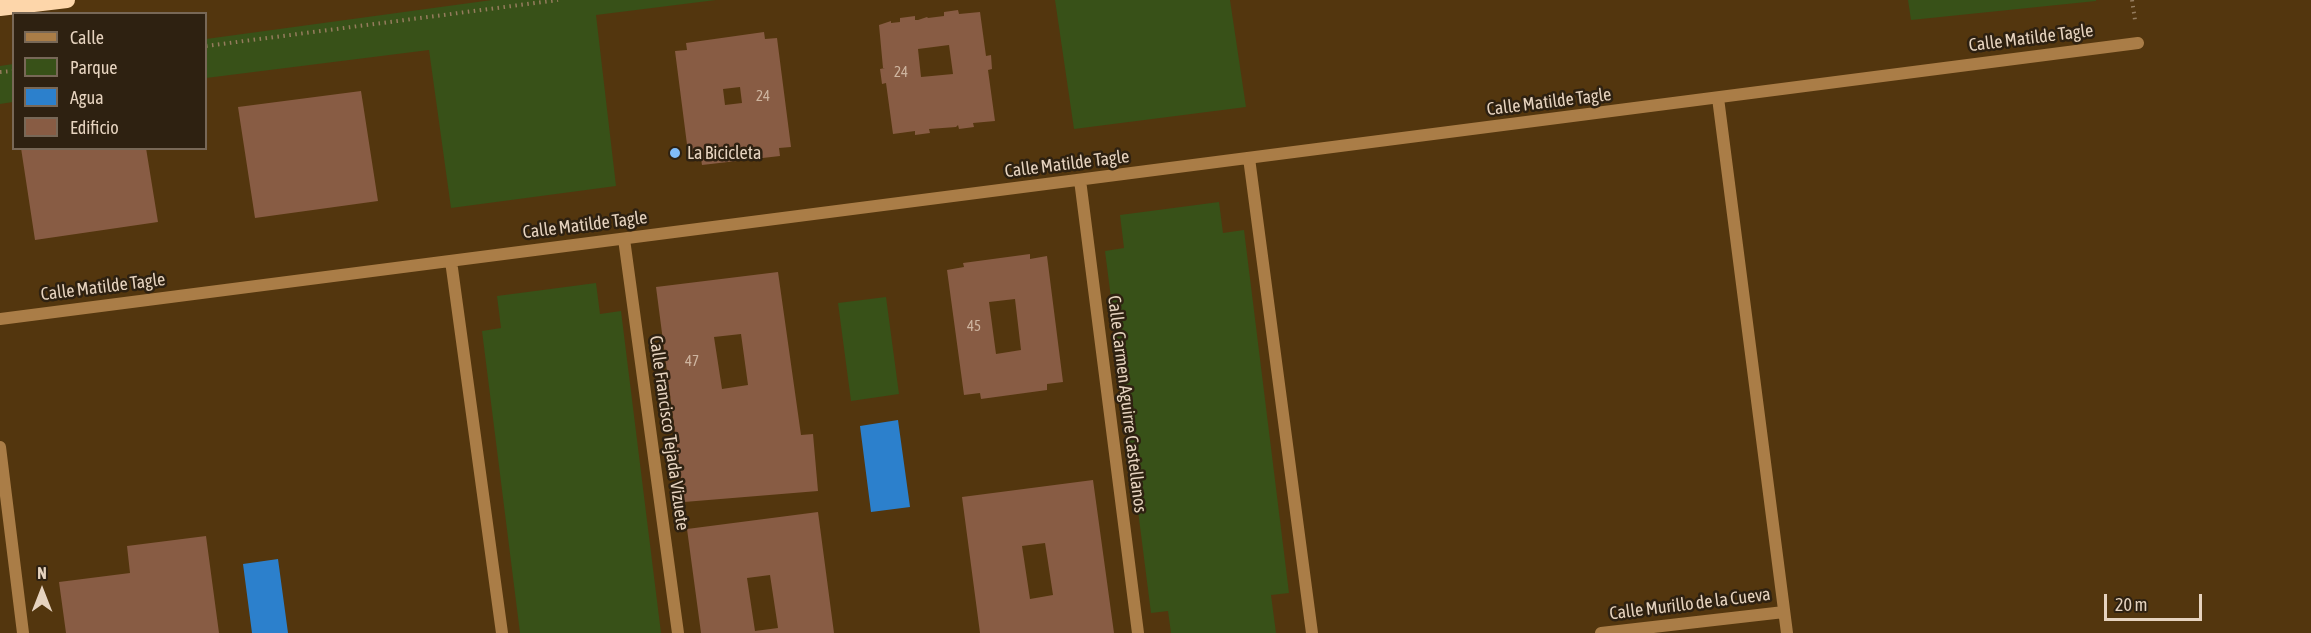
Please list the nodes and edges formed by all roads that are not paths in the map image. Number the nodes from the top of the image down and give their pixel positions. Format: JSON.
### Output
{"nodes":[{"id":1,"x":67,"y":0,"type":"edge"},
{"id":2,"x":0,"y":9,"type":"edge"},
{"id":3,"x":2138,"y":43,"type":"dead end"},
{"id":4,"x":1718,"y":98,"type":"junction"},
{"id":5,"x":1249,"y":158,"type":"junction"},
{"id":6,"x":1080,"y":180,"type":"junction"},
{"id":7,"x":624,"y":238,"type":"junction"},
{"id":8,"x":451,"y":261,"type":"junction"},
{"id":9,"x":0,"y":319,"type":"edge"},
{"id":10,"x":0,"y":447,"type":"edge"},
{"id":11,"x":1784,"y":612,"type":"junction"},
{"id":12,"x":23,"y":633,"type":"edge"},
{"id":13,"x":502,"y":633,"type":"edge"},
{"id":14,"x":678,"y":633,"type":"edge"},
{"id":15,"x":1138,"y":633,"type":"edge"},
{"id":16,"x":1312,"y":633,"type":"edge"},
{"id":17,"x":1601,"y":633,"type":"edge"},
{"id":18,"x":1787,"y":633,"type":"edge"}],
"edges":[{"from":1,"to":2,"type":"highway"},
{"from":3,"to":4,"type":"street","name":"Calle Matilde Tagle"},
{"from":4,"to":5,"type":"street","name":"Calle Matilde Tagle"},
{"from":4,"to":11,"type":"street"},
{"from":5,"to":6,"type":"street","name":"Calle Matilde Tagle"},
{"from":5,"to":16,"type":"street"},
{"from":6,"to":7,"type":"street","name":"Calle Matilde Tagle"},
{"from":6,"to":15,"type":"street","name":"Calle Carmen Aguirre Castellanos"},
{"from":7,"to":8,"type":"street","name":"Calle Matilde Tagle"},
{"from":7,"to":14,"type":"street","name":"Calle Francisco Tejada Vizuete"},
{"from":8,"to":9,"type":"street","name":"Calle Matilde Tagle"},
{"from":8,"to":13,"type":"street"},
{"from":10,"to":12,"type":"street"},
{"from":11,"to":17,"type":"street","name":"Calle Murillo de la Cueva"},
{"from":11,"to":18,"type":"street"}]}
